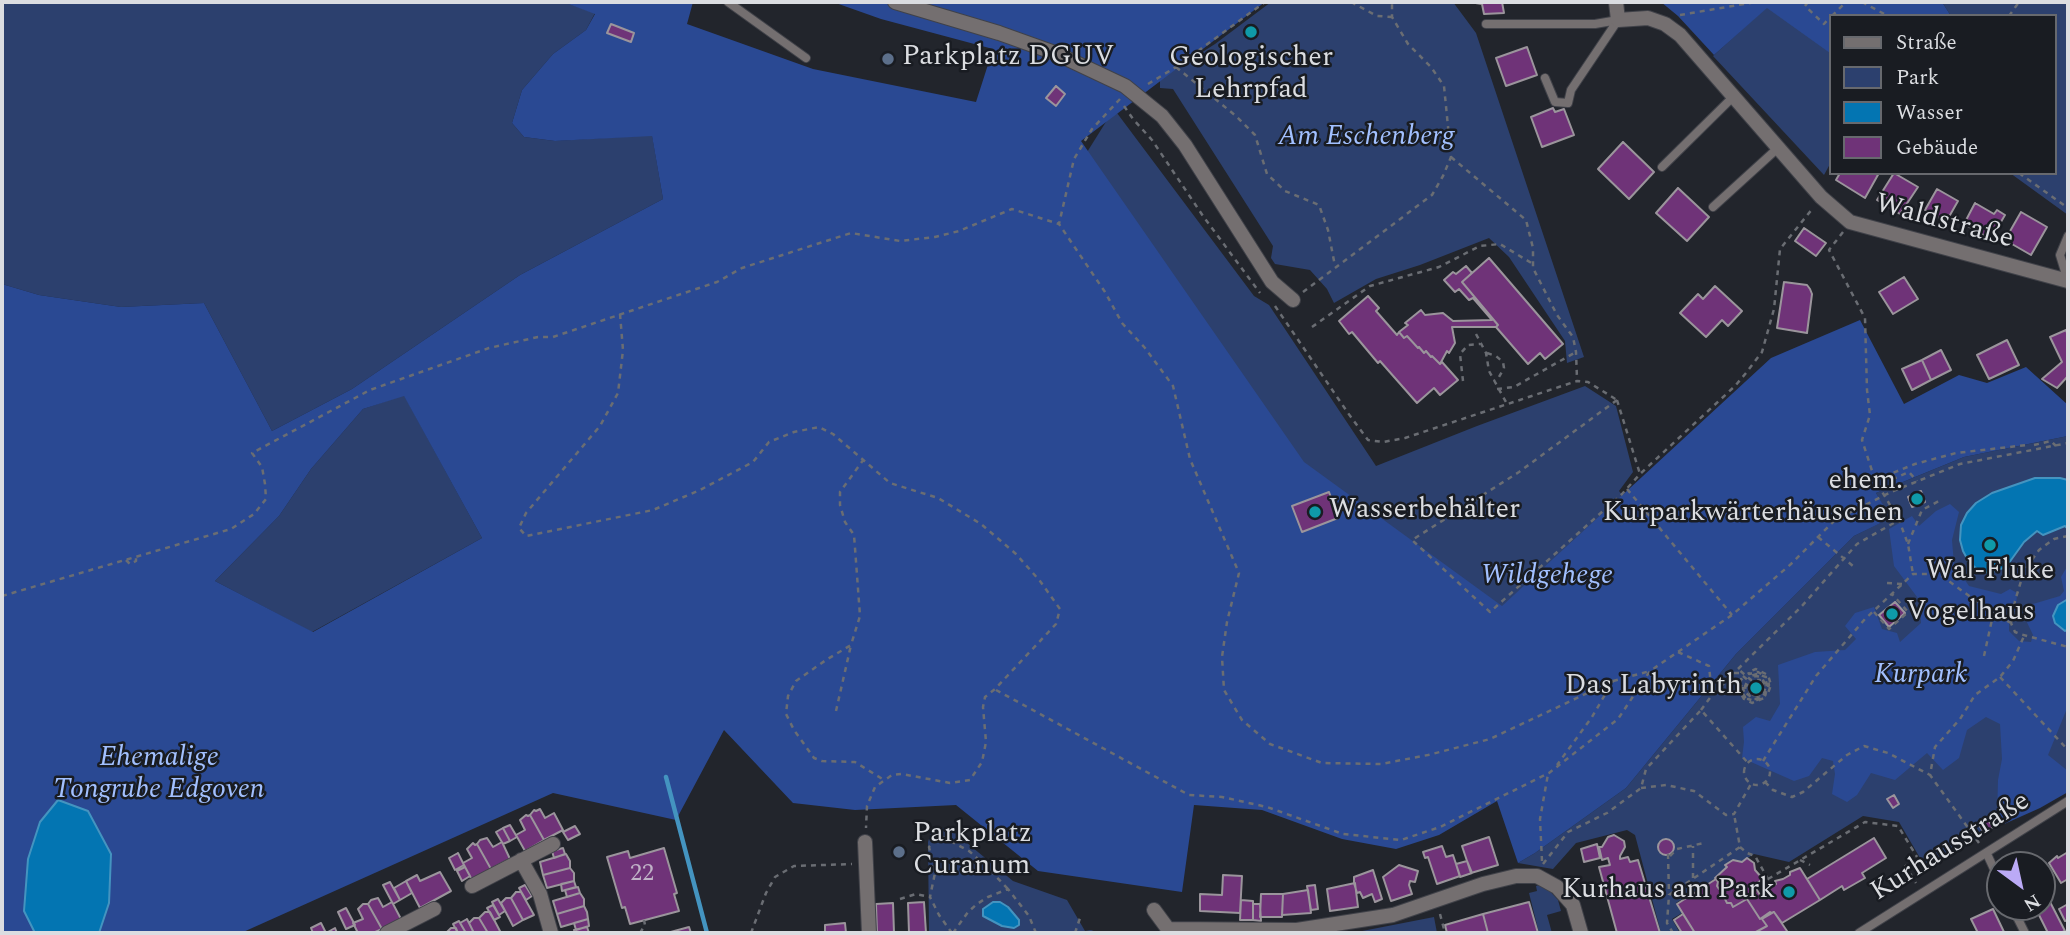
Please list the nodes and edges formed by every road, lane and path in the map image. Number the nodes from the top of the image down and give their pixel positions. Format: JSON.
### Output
{"nodes":[{"id":1,"x":728,"y":2,"type":"edge"},
{"id":2,"x":895,"y":2,"type":"edge"},
{"id":3,"x":1265,"y":2,"type":"edge"},
{"id":4,"x":1351,"y":2,"type":"edge"},
{"id":5,"x":1392,"y":2,"type":"edge"},
{"id":6,"x":1616,"y":2,"type":"edge"},
{"id":7,"x":1756,"y":2,"type":"edge"},
{"id":8,"x":1807,"y":2,"type":"edge"},
{"id":9,"x":1863,"y":2,"type":"edge"},
{"id":10,"x":1884,"y":14,"type":"edge"},
{"id":11,"x":1392,"y":17,"type":"junction"},
{"id":12,"x":1618,"y":20,"type":"junction"},
{"id":13,"x":1828,"y":20,"type":"edge"},
{"id":14,"x":1486,"y":24,"type":"dead end"},
{"id":15,"x":1665,"y":24,"type":"junction"},
{"id":16,"x":806,"y":58,"type":"dead end"},
{"id":17,"x":1176,"y":67,"type":"junction"},
{"id":18,"x":1545,"y":78,"type":"dead end"},
{"id":19,"x":1126,"y":93,"type":"junction"},
{"id":20,"x":1734,"y":96,"type":"junction"},
{"id":21,"x":1779,"y":148,"type":"junction"},
{"id":22,"x":1451,"y":157,"type":"junction"},
{"id":23,"x":1662,"y":167,"type":"dead end"},
{"id":24,"x":2022,"y":175,"type":"edge"},
{"id":25,"x":1821,"y":197,"type":"junction"},
{"id":26,"x":1713,"y":207,"type":"dead end"},
{"id":27,"x":2068,"y":208,"type":"edge"},
{"id":28,"x":1850,"y":222,"type":"junction"},
{"id":29,"x":1059,"y":224,"type":"junction"},
{"id":30,"x":2068,"y":236,"type":"edge"},
{"id":31,"x":1533,"y":264,"type":"junction"},
{"id":32,"x":1335,"y":267,"type":"junction"},
{"id":33,"x":2068,"y":281,"type":"edge"},
{"id":34,"x":1293,"y":300,"type":"joint"},
{"id":35,"x":620,"y":314,"type":"junction"},
{"id":36,"x":1312,"y":327,"type":"dead end"},
{"id":37,"x":1476,"y":334,"type":"dead end"},
{"id":38,"x":1480,"y":344,"type":"junction"},
{"id":39,"x":1576,"y":352,"type":"junction"},
{"id":40,"x":1486,"y":353,"type":"junction"},
{"id":41,"x":1462,"y":381,"type":"dead end"},
{"id":42,"x":1494,"y":381,"type":"junction"},
{"id":43,"x":1577,"y":381,"type":"junction"},
{"id":44,"x":1497,"y":388,"type":"junction"},
{"id":45,"x":1617,"y":400,"type":"junction"},
{"id":46,"x":1507,"y":404,"type":"junction"},
{"id":47,"x":2068,"y":443,"type":"edge"},
{"id":48,"x":2034,"y":444,"type":"dead end"},
{"id":49,"x":2027,"y":445,"type":"dead end"},
{"id":50,"x":2056,"y":446,"type":"junction"},
{"id":51,"x":864,"y":459,"type":"junction"},
{"id":52,"x":1640,"y":474,"type":"junction"},
{"id":53,"x":1875,"y":480,"type":"junction"},
{"id":54,"x":1917,"y":481,"type":"junction"},
{"id":55,"x":1627,"y":489,"type":"junction"},
{"id":56,"x":1894,"y":490,"type":"junction"},
{"id":57,"x":1884,"y":496,"type":"junction"},
{"id":58,"x":1939,"y":501,"type":"dead end"},
{"id":59,"x":1899,"y":520,"type":"junction"},
{"id":60,"x":2068,"y":536,"type":"edge"},
{"id":61,"x":1818,"y":537,"type":"junction"},
{"id":62,"x":1908,"y":544,"type":"junction"},
{"id":63,"x":1844,"y":559,"type":"junction"},
{"id":64,"x":1853,"y":566,"type":"dead end"},
{"id":65,"x":1913,"y":574,"type":"junction"},
{"id":66,"x":1887,"y":583,"type":"dead end"},
{"id":67,"x":1902,"y":584,"type":"junction"},
{"id":68,"x":1892,"y":594,"type":"junction"},
{"id":69,"x":2,"y":596,"type":"edge"},
{"id":70,"x":1873,"y":611,"type":"junction"},
{"id":71,"x":1994,"y":614,"type":"junction"},
{"id":72,"x":1732,"y":615,"type":"junction"},
{"id":73,"x":2011,"y":623,"type":"junction"},
{"id":74,"x":2024,"y":636,"type":"junction"},
{"id":75,"x":851,"y":645,"type":"junction"},
{"id":76,"x":2068,"y":647,"type":"edge"},
{"id":77,"x":1678,"y":652,"type":"junction"},
{"id":78,"x":1984,"y":656,"type":"dead end"},
{"id":79,"x":1738,"y":669,"type":"junction"},
{"id":80,"x":1650,"y":671,"type":"junction"},
{"id":81,"x":1734,"y":673,"type":"junction"},
{"id":82,"x":2000,"y":677,"type":"junction"},
{"id":83,"x":1613,"y":681,"type":"junction"},
{"id":84,"x":995,"y":689,"type":"junction"},
{"id":85,"x":1712,"y":695,"type":"junction"},
{"id":86,"x":1701,"y":710,"type":"junction"},
{"id":87,"x":836,"y":711,"type":"dead end"},
{"id":88,"x":2068,"y":750,"type":"edge"},
{"id":89,"x":1763,"y":761,"type":"junction"},
{"id":90,"x":1748,"y":762,"type":"junction"},
{"id":91,"x":1555,"y":768,"type":"junction"},
{"id":92,"x":1549,"y":773,"type":"junction"},
{"id":93,"x":1930,"y":775,"type":"junction"},
{"id":94,"x":884,"y":780,"type":"junction"},
{"id":95,"x":1765,"y":782,"type":"junction"},
{"id":96,"x":1751,"y":784,"type":"junction"},
{"id":97,"x":1641,"y":788,"type":"junction"},
{"id":98,"x":2068,"y":802,"type":"edge"},
{"id":99,"x":1734,"y":814,"type":"junction"},
{"id":100,"x":865,"y":842,"type":"joint"},
{"id":101,"x":1704,"y":843,"type":"dead end"},
{"id":102,"x":553,"y":844,"type":"dead end"},
{"id":103,"x":1693,"y":845,"type":"junction"},
{"id":104,"x":1740,"y":847,"type":"junction"},
{"id":105,"x":1992,"y":851,"type":"edge"},
{"id":106,"x":1986,"y":853,"type":"edge"},
{"id":107,"x":1986,"y":855,"type":"edge"},
{"id":108,"x":1917,"y":857,"type":"dead end"},
{"id":109,"x":521,"y":860,"type":"junction"},
{"id":110,"x":1800,"y":860,"type":"junction"},
{"id":111,"x":866,"y":864,"type":"junction"},
{"id":112,"x":1810,"y":865,"type":"dead end"},
{"id":113,"x":1905,"y":865,"type":"dead end"},
{"id":114,"x":1693,"y":878,"type":"junction"},
{"id":115,"x":1768,"y":879,"type":"junction"},
{"id":116,"x":472,"y":886,"type":"dead end"},
{"id":117,"x":1008,"y":890,"type":"junction"},
{"id":118,"x":1757,"y":890,"type":"dead end"},
{"id":119,"x":1922,"y":894,"type":"junction"},
{"id":120,"x":1669,"y":895,"type":"junction"},
{"id":121,"x":930,"y":897,"type":"junction"},
{"id":122,"x":900,"y":899,"type":"dead end"},
{"id":123,"x":1436,"y":900,"type":"junction"},
{"id":124,"x":434,"y":909,"type":"dead end"},
{"id":125,"x":1154,"y":910,"type":"dead end"},
{"id":126,"x":1081,"y":915,"type":"dead end"},
{"id":127,"x":644,"y":920,"type":"dead end"},
{"id":128,"x":415,"y":927,"type":"edge"},
{"id":129,"x":387,"y":933,"type":"edge"},
{"id":130,"x":551,"y":933,"type":"edge"},
{"id":131,"x":640,"y":933,"type":"edge"},
{"id":132,"x":751,"y":933,"type":"edge"},
{"id":133,"x":869,"y":933,"type":"edge"},
{"id":134,"x":952,"y":933,"type":"edge"},
{"id":135,"x":1036,"y":933,"type":"edge"},
{"id":136,"x":1075,"y":933,"type":"edge"},
{"id":137,"x":1445,"y":933,"type":"edge"},
{"id":138,"x":1581,"y":933,"type":"edge"},
{"id":139,"x":1672,"y":933,"type":"edge"},
{"id":140,"x":1859,"y":933,"type":"edge"}],
"edges":[{"from":1,"to":16,"type":"lane"},
{"from":2,"to":19,"type":"street"},
{"from":3,"to":17,"type":"path"},
{"from":4,"to":11,"type":"path"},
{"from":5,"to":11,"type":"path"},
{"from":6,"to":12,"type":"street"},
{"from":7,"to":15,"type":"path"},
{"from":8,"to":13,"type":"path"},
{"from":9,"to":10,"type":"path"},
{"from":11,"to":22,"type":"path"},
{"from":12,"to":14,"type":"lane"},
{"from":12,"to":15,"type":"street"},
{"from":12,"to":18,"type":"lane"},
{"from":15,"to":20,"type":"street","name":"Waldstraße"},
{"from":17,"to":19,"type":"path"},
{"from":17,"to":32,"type":"path"},
{"from":19,"to":29,"type":"path"},
{"from":19,"to":34,"type":"street"},
{"from":19,"to":46,"type":"path"},
{"from":20,"to":21,"type":"street","name":"Waldstraße"},
{"from":20,"to":23,"type":"lane"},
{"from":21,"to":25,"type":"street","name":"Waldstraße"},
{"from":21,"to":26,"type":"lane"},
{"from":22,"to":31,"type":"path"},
{"from":22,"to":32,"type":"path"},
{"from":24,"to":27,"type":"path"},
{"from":25,"to":28,"type":"street","name":"Waldstraße"},
{"from":25,"to":52,"type":"path"},
{"from":28,"to":33,"type":"street","name":"Waldstraße"},
{"from":28,"to":53,"type":"path"},
{"from":29,"to":35,"type":"path"},
{"from":29,"to":83,"type":"path"},
{"from":30,"to":33,"type":"lane"},
{"from":31,"to":36,"type":"path"},
{"from":31,"to":39,"type":"path"},
{"from":32,"to":34,"type":"path"},
{"from":35,"to":51,"type":"path"},
{"from":35,"to":69,"type":"path"},
{"from":37,"to":38,"type":"path"},
{"from":38,"to":40,"type":"path"},
{"from":38,"to":41,"type":"path"},
{"from":39,"to":43,"type":"path"},
{"from":39,"to":44,"type":"path"},
{"from":40,"to":42,"type":"path"},
{"from":40,"to":42,"type":"path"},
{"from":42,"to":44,"type":"path"},
{"from":43,"to":45,"type":"path"},
{"from":43,"to":46,"type":"path"},
{"from":44,"to":46,"type":"path"},
{"from":45,"to":52,"type":"path"},
{"from":45,"to":55,"type":"path"},
{"from":47,"to":50,"type":"path"},
{"from":48,"to":50,"type":"path"},
{"from":49,"to":53,"type":"path"},
{"from":50,"to":54,"type":"path"},
{"from":51,"to":75,"type":"path"},
{"from":51,"to":84,"type":"path"},
{"from":52,"to":55,"type":"path"},
{"from":53,"to":57,"type":"path"},
{"from":54,"to":56,"type":"path"},
{"from":54,"to":56,"type":"path"},
{"from":55,"to":72,"type":"path"},
{"from":56,"to":57,"type":"path"},
{"from":57,"to":59,"type":"path"},
{"from":57,"to":61,"type":"path"},
{"from":58,"to":62,"type":"path"},
{"from":59,"to":62,"type":"path"},
{"from":59,"to":63,"type":"path"},
{"from":60,"to":73,"type":"path"},
{"from":61,"to":63,"type":"path"},
{"from":61,"to":72,"type":"path"},
{"from":62,"to":65,"type":"path"},
{"from":63,"to":64,"type":"path"},
{"from":63,"to":79,"type":"path"},
{"from":65,"to":67,"type":"path"},
{"from":65,"to":71,"type":"path"},
{"from":66,"to":67,"type":"path"},
{"from":67,"to":68,"type":"path"},
{"from":68,"to":70,"type":"path"},
{"from":68,"to":70,"type":"path"},
{"from":70,"to":89,"type":"path"},
{"from":71,"to":73,"type":"path"},
{"from":71,"to":78,"type":"path"},
{"from":72,"to":77,"type":"path"},
{"from":73,"to":74,"type":"path"},
{"from":74,"to":76,"type":"path"},
{"from":74,"to":82,"type":"path"},
{"from":75,"to":87,"type":"path"},
{"from":75,"to":94,"type":"path"},
{"from":77,"to":80,"type":"path"},
{"from":77,"to":85,"type":"path"},
{"from":79,"to":81,"type":"path"},
{"from":79,"to":81,"type":"path"},
{"from":80,"to":83,"type":"path"},
{"from":80,"to":91,"type":"path"},
{"from":81,"to":85,"type":"path"},
{"from":82,"to":88,"type":"path"},
{"from":82,"to":93,"type":"path"},
{"from":83,"to":91,"type":"path"},
{"from":84,"to":92,"type":"path"},
{"from":84,"to":94,"type":"path"},
{"from":85,"to":86,"type":"path"},
{"from":86,"to":90,"type":"path"},
{"from":86,"to":97,"type":"path"},
{"from":89,"to":90,"type":"path"},
{"from":89,"to":95,"type":"path"},
{"from":90,"to":96,"type":"path"},
{"from":91,"to":92,"type":"path"},
{"from":92,"to":97,"type":"path"},
{"from":93,"to":95,"type":"path"},
{"from":93,"to":106,"type":"path"},
{"from":94,"to":100,"type":"path"},
{"from":95,"to":96,"type":"path"},
{"from":96,"to":99,"type":"path"},
{"from":97,"to":99,"type":"path"},
{"from":98,"to":105,"type":"lane","name":"Kurhausstraße"},
{"from":99,"to":104,"type":"path"},
{"from":100,"to":111,"type":"street"},
{"from":101,"to":103,"type":"path"},
{"from":102,"to":109,"type":"street"},
{"from":103,"to":114,"type":"path"},
{"from":103,"to":120,"type":"path"},
{"from":104,"to":114,"type":"path"},
{"from":104,"to":115,"type":"path"},
{"from":107,"to":119,"type":"lane","name":"Kurhausstraße"},
{"from":108,"to":110,"type":"path"},
{"from":109,"to":116,"type":"street"},
{"from":109,"to":130,"type":"street"},
{"from":110,"to":112,"type":"path"},
{"from":110,"to":115,"type":"path"},
{"from":111,"to":132,"type":"path"},
{"from":111,"to":133,"type":"street"},
{"from":113,"to":119,"type":"path"},
{"from":114,"to":120,"type":"path"},
{"from":115,"to":118,"type":"path"},
{"from":117,"to":121,"type":"path"},
{"from":117,"to":134,"type":"path"},
{"from":117,"to":135,"type":"path"},
{"from":119,"to":140,"type":"lane","name":"Kurhausstraße"},
{"from":120,"to":139,"type":"path"},
{"from":121,"to":122,"type":"path"},
{"from":121,"to":134,"type":"path"},
{"from":123,"to":125,"type":"street"},
{"from":123,"to":137,"type":"path"},
{"from":123,"to":138,"type":"street"},
{"from":124,"to":128,"type":"street"},
{"from":126,"to":136,"type":"path"},
{"from":127,"to":131,"type":"path"},
{"from":128,"to":129,"type":"street"}]}
